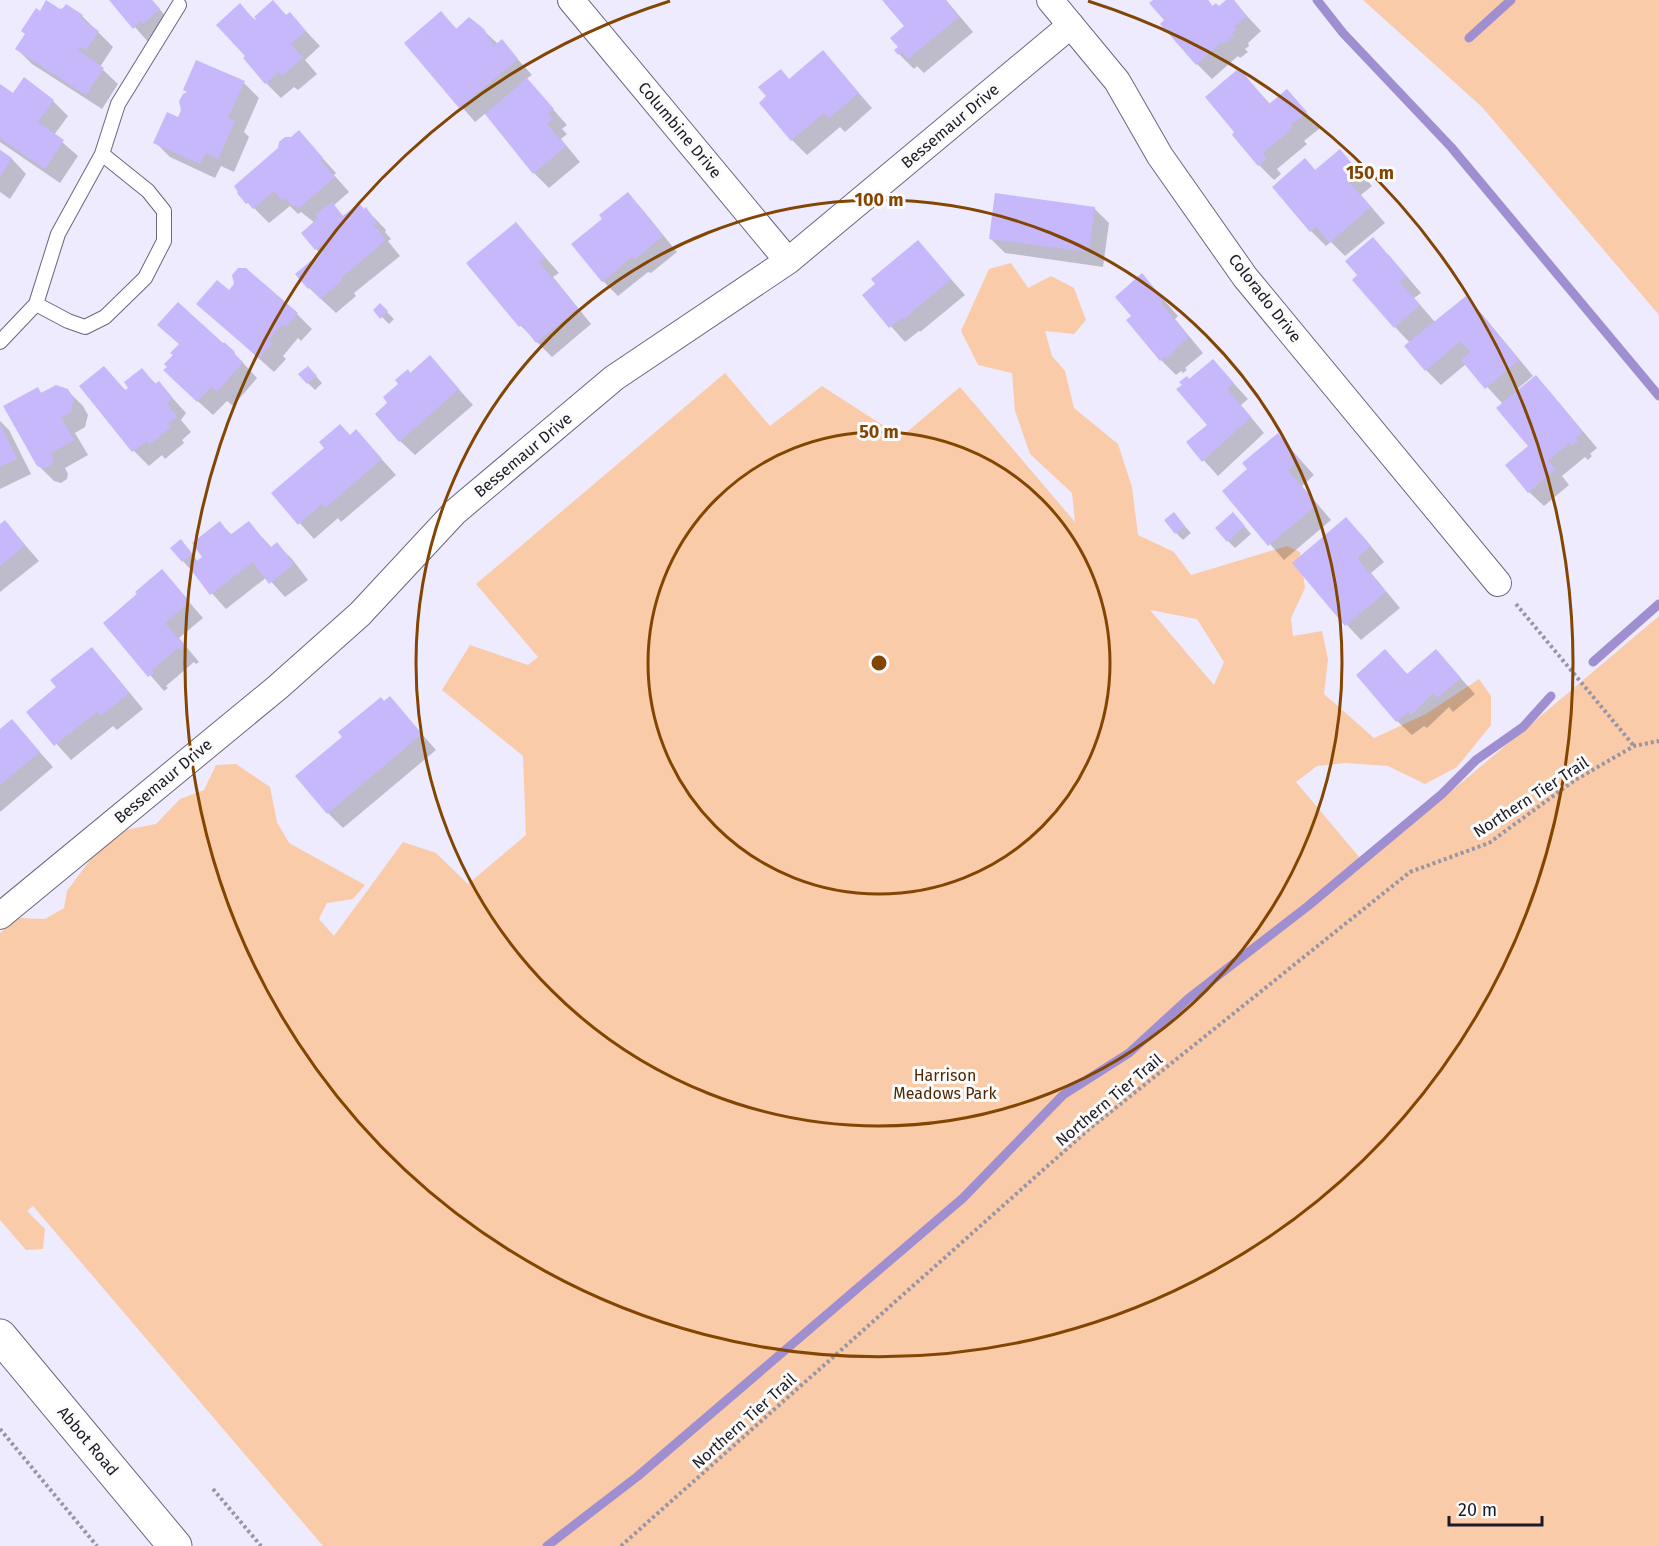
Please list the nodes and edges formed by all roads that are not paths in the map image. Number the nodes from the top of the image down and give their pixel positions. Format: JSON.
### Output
{"nodes":[{"id":1,"x":571,"y":0,"type":"edge"},
{"id":2,"x":1050,"y":0,"type":"edge"},
{"id":3,"x":178,"y":5,"type":"dead end"},
{"id":4,"x":1071,"y":25,"type":"junction"},
{"id":5,"x":102,"y":154,"type":"junction"},
{"id":6,"x":788,"y":261,"type":"junction"},
{"id":7,"x":36,"y":304,"type":"junction"},
{"id":8,"x":0,"y":342,"type":"edge"},
{"id":9,"x":1498,"y":583,"type":"road end"},
{"id":10,"x":0,"y":916,"type":"edge"},
{"id":11,"x":0,"y":1336,"type":"edge"},
{"id":12,"x":175,"y":1546,"type":"edge"}],
"edges":[{"from":1,"to":6,"type":"street","name":"Columbine Drive"},
{"from":2,"to":4,"type":"street","name":"Colorado Drive"},
{"from":3,"to":5,"type":"lane"},
{"from":4,"to":6,"type":"street","name":"Bessemaur Drive"},
{"from":4,"to":9,"type":"street","name":"Colorado Drive"},
{"from":5,"to":7,"type":"lane"},
{"from":5,"to":7,"type":"lane"},
{"from":6,"to":10,"type":"street","name":"Bessemaur Drive"},
{"from":7,"to":8,"type":"lane"},
{"from":11,"to":12,"type":"main road","name":"Abbot Road"}]}
